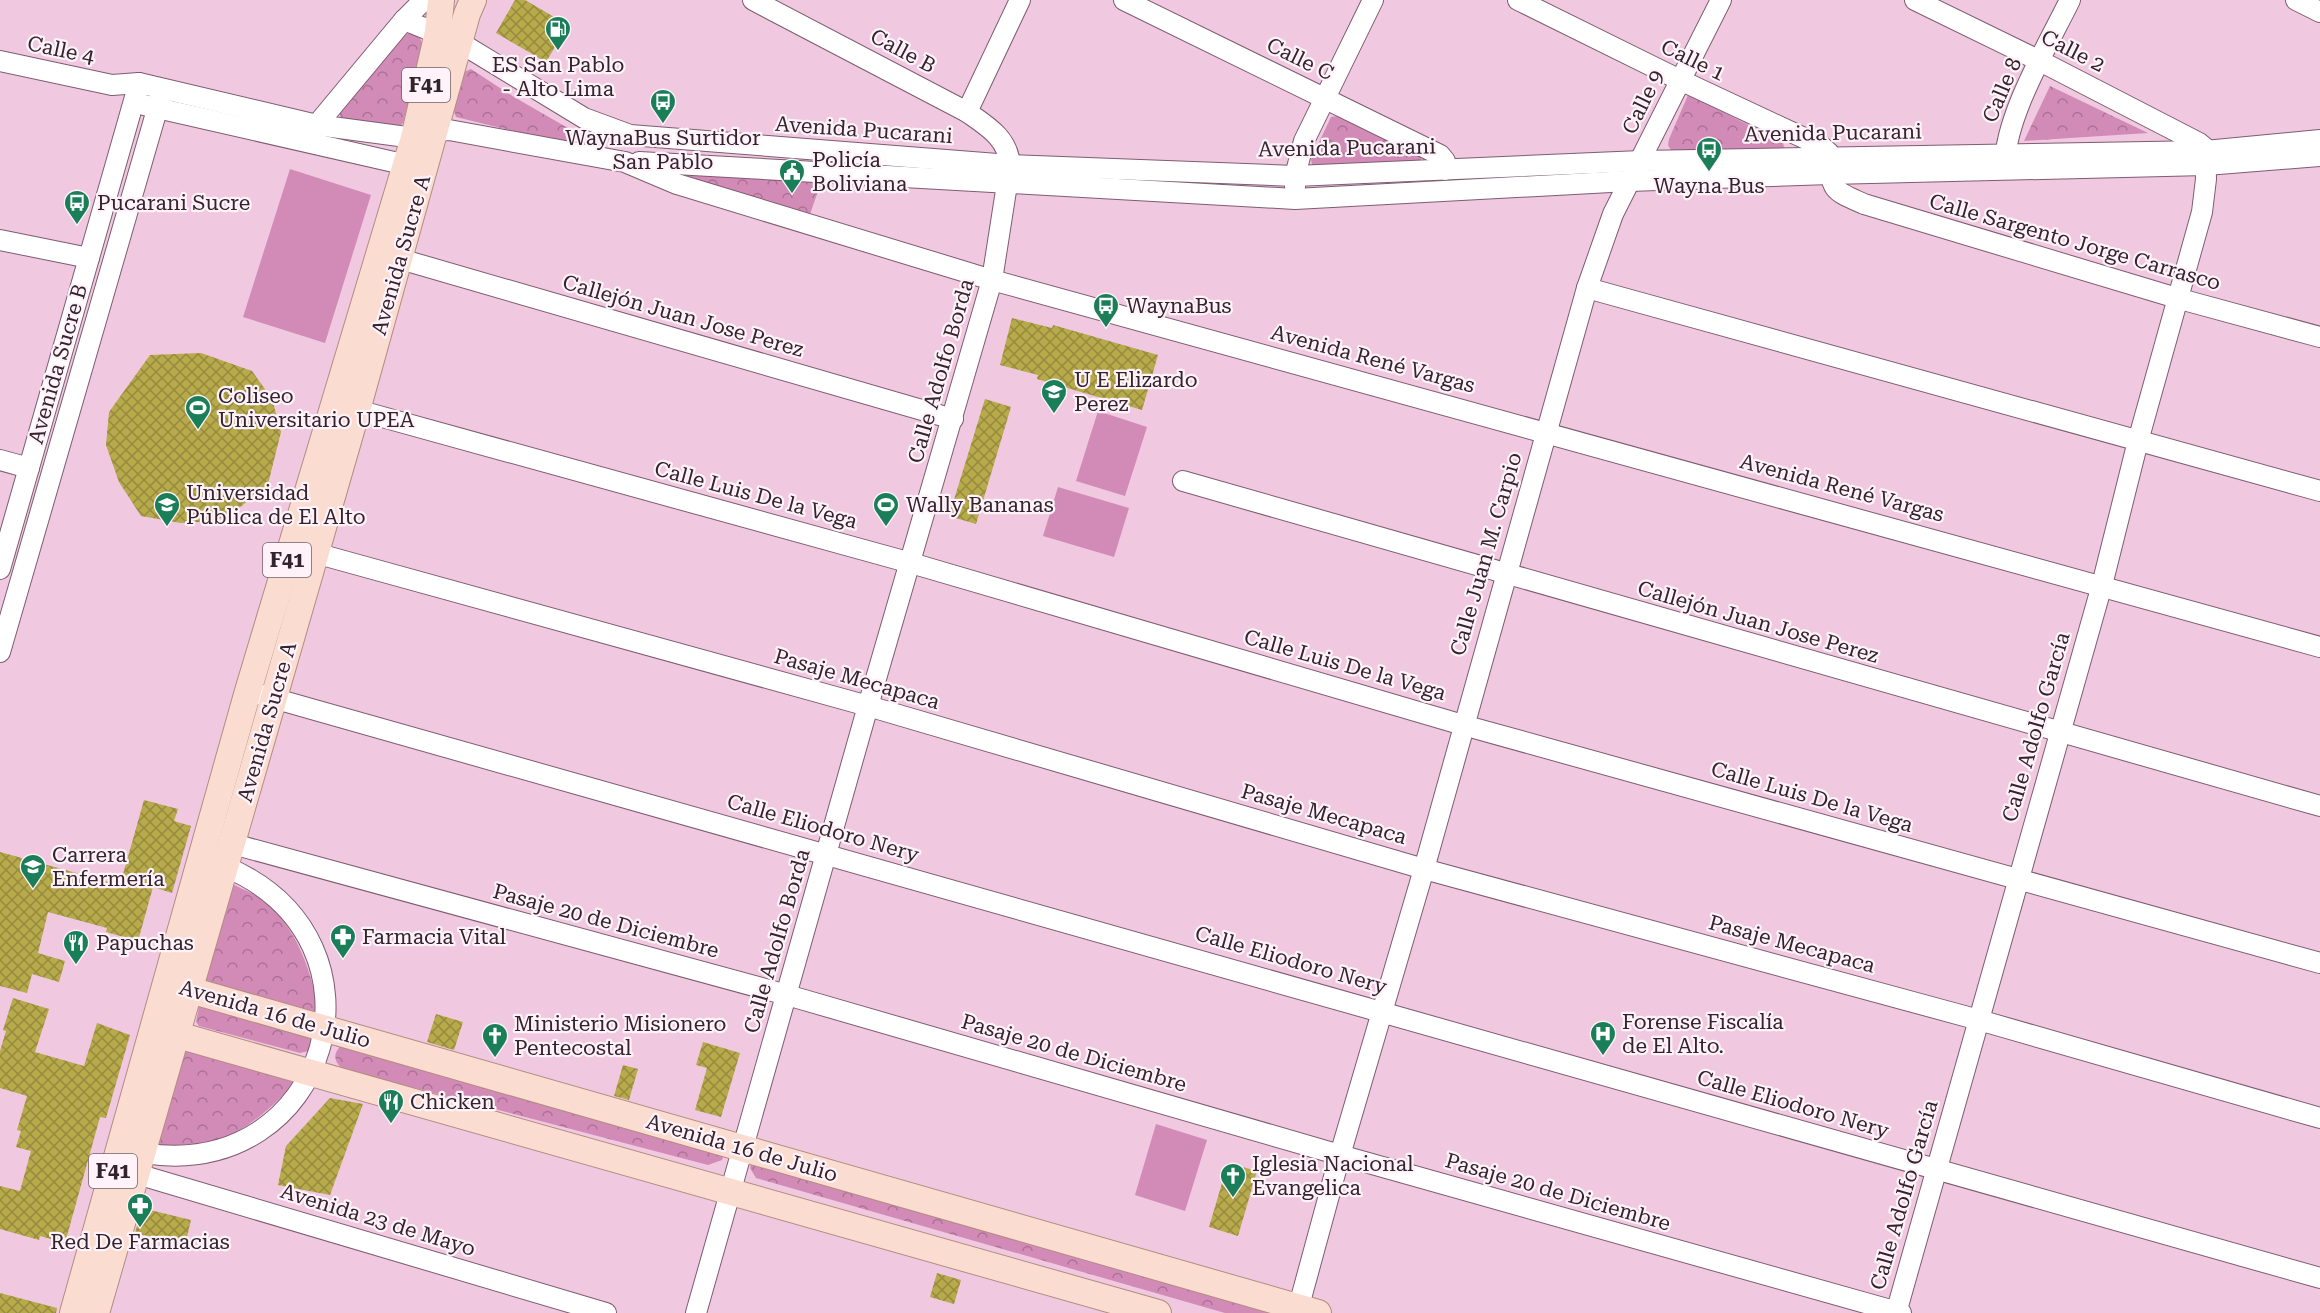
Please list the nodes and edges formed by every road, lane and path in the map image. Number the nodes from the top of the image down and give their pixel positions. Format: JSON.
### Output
{"nodes":[{"id":1,"x":424,"y":0,"type":"edge"},
{"id":2,"x":441,"y":0,"type":"edge"},
{"id":3,"x":472,"y":0,"type":"edge"},
{"id":4,"x":753,"y":0,"type":"edge"},
{"id":5,"x":1020,"y":0,"type":"edge"},
{"id":6,"x":1124,"y":0,"type":"edge"},
{"id":7,"x":1373,"y":0,"type":"edge"},
{"id":8,"x":1518,"y":0,"type":"edge"},
{"id":9,"x":1721,"y":0,"type":"edge"},
{"id":10,"x":1914,"y":0,"type":"edge"},
{"id":11,"x":2070,"y":0,"type":"edge"},
{"id":12,"x":2296,"y":0,"type":"edge"},
{"id":13,"x":2320,"y":12,"type":"edge"},
{"id":14,"x":404,"y":20,"type":"junction"},
{"id":15,"x":449,"y":37,"type":"junction"},
{"id":16,"x":0,"y":61,"type":"edge"},
{"id":17,"x":2040,"y":61,"type":"junction"},
{"id":18,"x":1680,"y":80,"type":"junction"},
{"id":19,"x":139,"y":83,"type":"junction"},
{"id":20,"x":112,"y":85,"type":"junction"},
{"id":21,"x":163,"y":89,"type":"junction"},
{"id":22,"x":1326,"y":98,"type":"junction"},
{"id":23,"x":134,"y":102,"type":"junction"},
{"id":24,"x":157,"y":109,"type":"junction"},
{"id":25,"x":966,"y":112,"type":"junction"},
{"id":26,"x":317,"y":125,"type":"junction"},
{"id":27,"x":425,"y":135,"type":"junction"},
{"id":28,"x":630,"y":135,"type":"junction"},
{"id":29,"x":2320,"y":140,"type":"edge"},
{"id":30,"x":302,"y":142,"type":"junction"},
{"id":31,"x":2320,"y":156,"type":"edge"},
{"id":32,"x":2206,"y":158,"type":"junction"},
{"id":33,"x":1641,"y":161,"type":"junction"},
{"id":34,"x":2005,"y":161,"type":"junction"},
{"id":35,"x":625,"y":162,"type":"junction"},
{"id":36,"x":1830,"y":166,"type":"junction"},
{"id":37,"x":415,"y":167,"type":"junction"},
{"id":38,"x":1446,"y":170,"type":"junction"},
{"id":39,"x":1009,"y":174,"type":"junction"},
{"id":40,"x":1295,"y":176,"type":"junction"},
{"id":41,"x":1629,"y":181,"type":"junction"},
{"id":42,"x":1295,"y":199,"type":"junction"},
{"id":43,"x":0,"y":240,"type":"edge"},
{"id":44,"x":89,"y":258,"type":"junction"},
{"id":45,"x":400,"y":259,"type":"junction"},
{"id":46,"x":992,"y":280,"type":"junction"},
{"id":47,"x":1587,"y":288,"type":"junction"},
{"id":48,"x":2180,"y":299,"type":"junction"},
{"id":49,"x":2320,"y":337,"type":"edge"},
{"id":50,"x":357,"y":410,"type":"junction"},
{"id":51,"x":953,"y":419,"type":"junction"},
{"id":52,"x":1545,"y":431,"type":"junction"},
{"id":53,"x":2138,"y":441,"type":"junction"},
{"id":54,"x":0,"y":460,"type":"edge"},
{"id":55,"x":29,"y":468,"type":"junction"},
{"id":56,"x":1184,"y":481,"type":"dead end"},
{"id":57,"x":2320,"y":491,"type":"edge"},
{"id":58,"x":315,"y":553,"type":"junction"},
{"id":59,"x":911,"y":563,"type":"junction"},
{"id":60,"x":0,"y":569,"type":"edge"},
{"id":61,"x":1505,"y":575,"type":"junction"},
{"id":62,"x":2102,"y":585,"type":"junction"},
{"id":63,"x":2320,"y":647,"type":"edge"},
{"id":64,"x":0,"y":652,"type":"edge"},
{"id":65,"x":248,"y":691,"type":"junction"},
{"id":66,"x":274,"y":698,"type":"junction"},
{"id":67,"x":868,"y":706,"type":"junction"},
{"id":68,"x":1463,"y":724,"type":"junction"},
{"id":69,"x":2059,"y":732,"type":"junction"},
{"id":70,"x":2320,"y":806,"type":"edge"},
{"id":71,"x":267,"y":854,"type":"junction"},
{"id":72,"x":827,"y":854,"type":"junction"},
{"id":73,"x":229,"y":856,"type":"junction"},
{"id":74,"x":1424,"y":869,"type":"junction"},
{"id":75,"x":2018,"y":880,"type":"junction"},
{"id":76,"x":255,"y":881,"type":"junction"},
{"id":77,"x":2320,"y":963,"type":"edge"},
{"id":78,"x":179,"y":986,"type":"junction"},
{"id":79,"x":787,"y":995,"type":"junction"},
{"id":80,"x":1381,"y":1011,"type":"junction"},
{"id":81,"x":1979,"y":1020,"type":"junction"},
{"id":82,"x":324,"y":1028,"type":"junction"},
{"id":83,"x":166,"y":1032,"type":"junction"},
{"id":84,"x":311,"y":1073,"type":"junction"},
{"id":85,"x":2320,"y":1118,"type":"edge"},
{"id":86,"x":743,"y":1148,"type":"junction"},
{"id":87,"x":1340,"y":1155,"type":"junction"},
{"id":88,"x":140,"y":1163,"type":"junction"},
{"id":89,"x":1936,"y":1170,"type":"junction"},
{"id":90,"x":730,"y":1192,"type":"junction"},
{"id":91,"x":2320,"y":1278,"type":"edge"},
{"id":92,"x":1305,"y":1311,"type":"edge"},
{"id":93,"x":1898,"y":1312,"type":"edge"},
{"id":94,"x":73,"y":1313,"type":"edge"},
{"id":95,"x":96,"y":1313,"type":"edge"},
{"id":96,"x":606,"y":1313,"type":"edge"},
{"id":97,"x":696,"y":1313,"type":"edge"},
{"id":98,"x":1158,"y":1313,"type":"edge"}],
"edges":[{"from":1,"to":14,"type":"street"},
{"from":2,"to":15,"type":"main road","number":"F41"},
{"from":3,"to":15,"type":"main road","number":"F41"},
{"from":4,"to":25,"type":"street","name":"Calle B"},
{"from":5,"to":25,"type":"street"},
{"from":6,"to":22,"type":"street","name":"Calle C"},
{"from":7,"to":22,"type":"street"},
{"from":8,"to":18,"type":"street","name":"Calle 1"},
{"from":9,"to":18,"type":"street","name":"Calle 9"},
{"from":10,"to":17,"type":"street","name":"Calle 2"},
{"from":11,"to":17,"type":"street","name":"Calle 8"},
{"from":12,"to":13,"type":"street"},
{"from":14,"to":15,"type":"street","name":"Avenida Pucarani"},
{"from":14,"to":26,"type":"street"},
{"from":15,"to":27,"type":"main road","number":"F41"},
{"from":15,"to":28,"type":"street","name":"Avenida Pucarani"},
{"from":16,"to":20,"type":"street","name":"Calle 4"},
{"from":17,"to":32,"type":"street","name":"Calle 2"},
{"from":17,"to":34,"type":"street","name":"Calle 8"},
{"from":18,"to":33,"type":"street","name":"Calle 9"},
{"from":18,"to":36,"type":"street","name":"Calle 1"},
{"from":19,"to":20,"type":"street","name":"Avenida René Vargas"},
{"from":19,"to":21,"type":"street","name":"Avenida René Vargas"},
{"from":19,"to":23,"type":"street","name":"Avenida Sucre B"},
{"from":20,"to":23,"type":"street"},
{"from":21,"to":24,"type":"street","name":"Avenida Sucre B"},
{"from":21,"to":26,"type":"street","name":"Avenida René Vargas"},
{"from":22,"to":38,"type":"street","name":"Calle C"},
{"from":22,"to":40,"type":"street"},
{"from":23,"to":24,"type":"street"},
{"from":23,"to":44,"type":"street","name":"Avenida Sucre B"},
{"from":24,"to":30,"type":"street"},
{"from":24,"to":64,"type":"street","name":"Avenida Sucre B"},
{"from":25,"to":39,"type":"street","name":"Calle B"},
{"from":26,"to":27,"type":"street","name":"Avenida René Vargas"},
{"from":26,"to":30,"type":"street"},
{"from":27,"to":35,"type":"street","name":"Avenida René Vargas"},
{"from":27,"to":37,"type":"main road","name":"Avenida Sucre A","number":"F41"},
{"from":28,"to":35,"type":"street"},
{"from":28,"to":39,"type":"street","name":"Avenida Pucarani"},
{"from":29,"to":32,"type":"street","name":"Avenida Pucarani"},
{"from":30,"to":37,"type":"street"},
{"from":31,"to":32,"type":"street","name":"Avenida Pucarani"},
{"from":32,"to":34,"type":"street","name":"Avenida Pucarani"},
{"from":32,"to":48,"type":"street","name":"Calle Adolfo García"},
{"from":33,"to":36,"type":"street","name":"Avenida Pucarani"},
{"from":33,"to":38,"type":"street","name":"Avenida Pucarani"},
{"from":33,"to":41,"type":"street","name":"Calle Juan M. Carpio"},
{"from":34,"to":36,"type":"street","name":"Avenida Pucarani"},
{"from":35,"to":39,"type":"street","name":"Avenida Pucarani"},
{"from":35,"to":46,"type":"street","name":"Avenida René Vargas"},
{"from":36,"to":41,"type":"street","name":"Avenida Pucarani"},
{"from":36,"to":48,"type":"street","name":"Calle Sargento Jorge Carrasco"},
{"from":37,"to":45,"type":"main road","name":"Avenida Sucre A","number":"F41"},
{"from":37,"to":65,"type":"main road","name":"Avenida Sucre A","number":"F41"},
{"from":38,"to":40,"type":"street","name":"Avenida Pucarani"},
{"from":39,"to":40,"type":"street","name":"Avenida Pucarani"},
{"from":39,"to":42,"type":"street","name":"Avenida Pucarani"},
{"from":39,"to":46,"type":"street","name":"Calle Adolfo Borda"},
{"from":40,"to":42,"type":"street"},
{"from":41,"to":42,"type":"street","name":"Avenida Pucarani"},
{"from":41,"to":47,"type":"street","name":"Calle Juan M. Carpio"},
{"from":43,"to":44,"type":"street"},
{"from":44,"to":55,"type":"street","name":"Avenida Sucre B"},
{"from":45,"to":50,"type":"main road","name":"Avenida Sucre A","number":"F41"},
{"from":45,"to":51,"type":"street","name":"Callejón Juan Jose Perez"},
{"from":46,"to":51,"type":"street","name":"Calle Adolfo Borda"},
{"from":46,"to":52,"type":"street","name":"Avenida René Vargas"},
{"from":47,"to":52,"type":"street","name":"Calle Juan M. Carpio"},
{"from":47,"to":53,"type":"street"},
{"from":48,"to":49,"type":"street","name":"Calle Sargento Jorge Carrasco"},
{"from":48,"to":53,"type":"street","name":"Calle Adolfo García"},
{"from":50,"to":58,"type":"main road","name":"Avenida Sucre A","number":"F41"},
{"from":50,"to":59,"type":"street","name":"Calle Luis De la Vega"},
{"from":51,"to":59,"type":"street","name":"Calle Adolfo Borda"},
{"from":52,"to":61,"type":"street","name":"Calle Juan M. Carpio"},
{"from":52,"to":62,"type":"street","name":"Avenida René Vargas"},
{"from":53,"to":57,"type":"street"},
{"from":53,"to":62,"type":"street","name":"Calle Adolfo García"},
{"from":54,"to":55,"type":"street"},
{"from":55,"to":60,"type":"street","name":"Avenida Sucre B"},
{"from":56,"to":61,"type":"street","name":"Callejón Juan Jose Perez"},
{"from":58,"to":66,"type":"main road","name":"Avenida Sucre A","number":"F41"},
{"from":58,"to":67,"type":"street","name":"Pasaje Mecapaca"},
{"from":59,"to":67,"type":"street","name":"Calle Adolfo Borda"},
{"from":59,"to":68,"type":"street","name":"Calle Luis De la Vega"},
{"from":61,"to":68,"type":"street","name":"Calle Juan M. Carpio"},
{"from":61,"to":69,"type":"street","name":"Callejón Juan Jose Perez"},
{"from":62,"to":63,"type":"street","name":"Avenida René Vargas"},
{"from":62,"to":69,"type":"street","name":"Calle Adolfo García"},
{"from":65,"to":66,"type":"street","name":"Calle Eliodoro Nery"},
{"from":65,"to":78,"type":"main road","name":"Avenida Sucre A","number":"F41"},
{"from":66,"to":72,"type":"street","name":"Calle Eliodoro Nery"},
{"from":66,"to":73,"type":"main road","name":"Avenida Sucre A","number":"F41"},
{"from":67,"to":72,"type":"street","name":"Calle Adolfo Borda"},
{"from":67,"to":74,"type":"street","name":"Pasaje Mecapaca"},
{"from":68,"to":74,"type":"street","name":"Calle Juan M. Carpio"},
{"from":68,"to":75,"type":"street","name":"Calle Luis De la Vega"},
{"from":69,"to":70,"type":"street","name":"Callejón Juan Jose Perez"},
{"from":69,"to":75,"type":"street","name":"Calle Adolfo García"},
{"from":71,"to":73,"type":"street","name":"Pasaje 20 de Diciembre"},
{"from":71,"to":76,"type":"street"},
{"from":71,"to":79,"type":"street","name":"Pasaje 20 de Diciembre"},
{"from":72,"to":79,"type":"street","name":"Calle Adolfo Borda"},
{"from":72,"to":80,"type":"street","name":"Calle Eliodoro Nery"},
{"from":73,"to":76,"type":"street"},
{"from":73,"to":78,"type":"main road","name":"Avenida Sucre A","number":"F41"},
{"from":74,"to":80,"type":"street","name":"Calle Juan M. Carpio"},
{"from":74,"to":81,"type":"street","name":"Pasaje Mecapaca"},
{"from":75,"to":77,"type":"street","name":"Calle Luis De la Vega"},
{"from":75,"to":81,"type":"street","name":"Calle Adolfo García"},
{"from":76,"to":82,"type":"street"},
{"from":78,"to":82,"type":"main road","name":"Avenida 16 de Julio"},
{"from":78,"to":83,"type":"main road","name":"Avenida Sucre A","number":"F41"},
{"from":79,"to":86,"type":"street","name":"Calle Adolfo Borda"},
{"from":79,"to":87,"type":"street","name":"Pasaje 20 de Diciembre"},
{"from":80,"to":87,"type":"street","name":"Calle Juan M. Carpio"},
{"from":80,"to":89,"type":"street","name":"Calle Eliodoro Nery"},
{"from":81,"to":85,"type":"street","name":"Pasaje Mecapaca"},
{"from":81,"to":89,"type":"street","name":"Calle Adolfo García"},
{"from":82,"to":84,"type":"street"},
{"from":82,"to":86,"type":"main road","name":"Avenida 16 de Julio"},
{"from":83,"to":84,"type":"main road"},
{"from":83,"to":88,"type":"main road","name":"Avenida Sucre A","number":"F41"},
{"from":83,"to":94,"type":"main road","name":"Avenida Sucre A","number":"F41"},
{"from":84,"to":88,"type":"street"},
{"from":84,"to":90,"type":"main road"},
{"from":86,"to":90,"type":"street","name":"Calle Adolfo Borda"},
{"from":86,"to":92,"type":"main road","name":"Avenida 16 de Julio"},
{"from":87,"to":92,"type":"street","name":"Calle Juan M. Carpio"},
{"from":87,"to":93,"type":"street","name":"Pasaje 20 de Diciembre"},
{"from":88,"to":95,"type":"main road","name":"Avenida Sucre A","number":"F41"},
{"from":88,"to":96,"type":"street","name":"Avenida 23 de Mayo"},
{"from":89,"to":91,"type":"street","name":"Calle Eliodoro Nery"},
{"from":89,"to":93,"type":"street","name":"Calle Adolfo García"},
{"from":90,"to":97,"type":"street","name":"Calle Adolfo Borda"},
{"from":90,"to":98,"type":"main road"}]}
